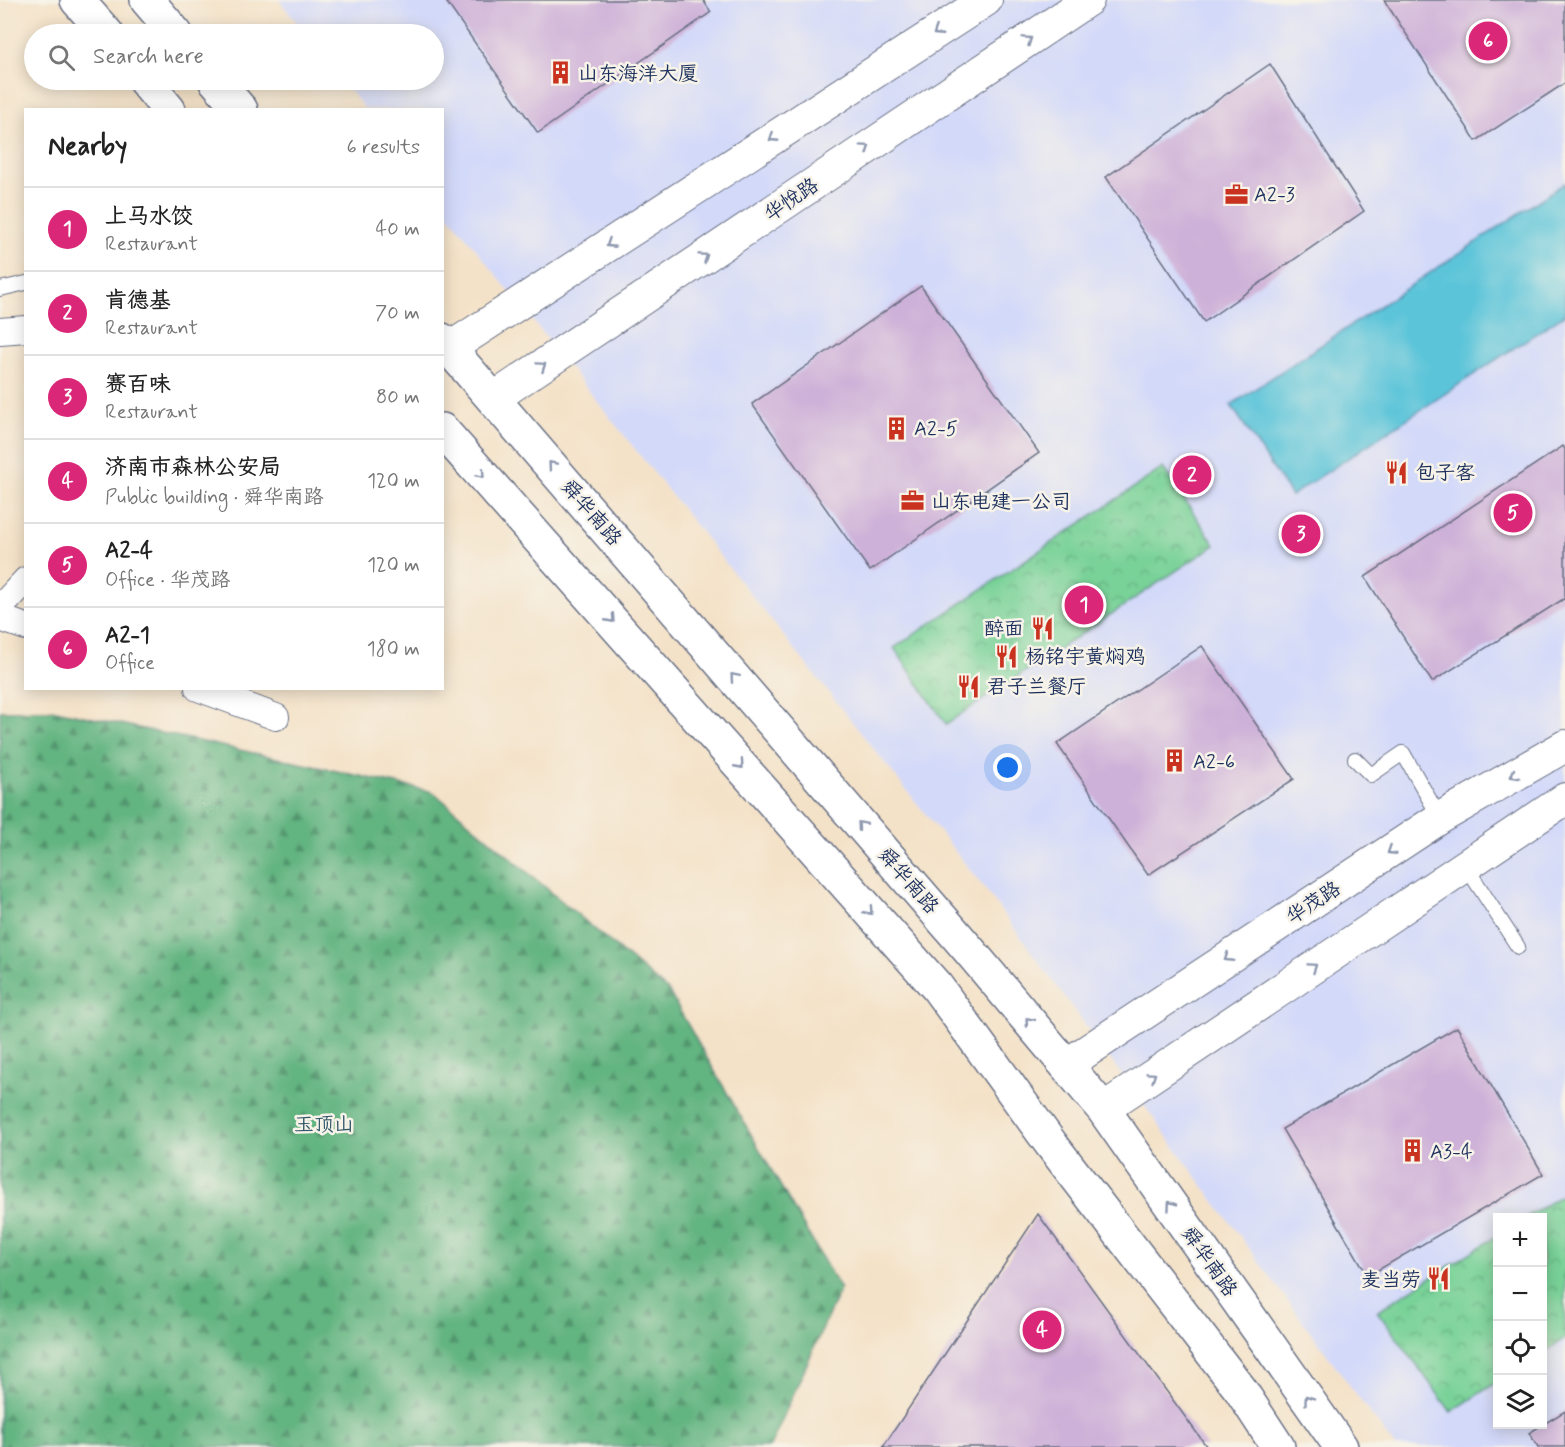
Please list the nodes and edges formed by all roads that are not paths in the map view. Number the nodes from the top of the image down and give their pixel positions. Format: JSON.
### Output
{"nodes":[{"id":1,"x":77,"y":0,"type":"edge"},
{"id":2,"x":147,"y":0,"type":"edge"},
{"id":3,"x":986,"y":0,"type":"edge"},
{"id":4,"x":1088,"y":0,"type":"edge"},
{"id":5,"x":98,"y":24,"type":"edge"},
{"id":6,"x":167,"y":24,"type":"edge"},
{"id":7,"x":152,"y":90,"type":"edge"},
{"id":8,"x":224,"y":90,"type":"edge"},
{"id":9,"x":167,"y":108,"type":"edge"},
{"id":10,"x":239,"y":108,"type":"edge"},
{"id":11,"x":24,"y":283,"type":"edge"},
{"id":12,"x":0,"y":289,"type":"edge"},
{"id":13,"x":24,"y":329,"type":"edge"},
{"id":14,"x":0,"y":331,"type":"edge"},
{"id":15,"x":446,"y":344,"type":"edge"},
{"id":16,"x":494,"y":398,"type":"junction"},
{"id":17,"x":444,"y":432,"type":"edge"},
{"id":18,"x":24,"y":582,"type":"edge"},
{"id":19,"x":0,"y":608,"type":"edge"},
{"id":20,"x":0,"y":618,"type":"edge"},
{"id":21,"x":24,"y":626,"type":"edge"},
{"id":22,"x":203,"y":690,"type":"edge"},
{"id":23,"x":276,"y":717,"type":"dead end"},
{"id":24,"x":1565,"y":746,"type":"edge"},
{"id":25,"x":1355,"y":759,"type":"dead end"},
{"id":26,"x":1565,"y":798,"type":"edge"},
{"id":27,"x":1440,"y":818,"type":"junction"},
{"id":28,"x":1465,"y":865,"type":"junction"},
{"id":29,"x":1518,"y":947,"type":"dead end"},
{"id":30,"x":1066,"y":1065,"type":"junction"},
{"id":31,"x":1103,"y":1109,"type":"junction"},
{"id":32,"x":1278,"y":1447,"type":"edge"},
{"id":33,"x":1341,"y":1447,"type":"edge"}],
"edges":[{"from":1,"to":5,"type":"main road"},
{"from":2,"to":6,"type":"main road"},
{"from":3,"to":15,"type":"street","one_way":true},
{"from":16,"to":4,"type":"street","name":"华悦路","one_way":true},
{"from":7,"to":9,"type":"main road"},
{"from":8,"to":10,"type":"main road"},
{"from":11,"to":12,"type":"lane"},
{"from":13,"to":14,"type":"street"},
{"from":15,"to":16,"type":"main road","name":"舜华南路"},
{"from":30,"to":16,"type":"main road","name":"舜华南路","one_way":true},
{"from":17,"to":32,"type":"main road","one_way":true},
{"from":18,"to":19,"type":"street"},
{"from":20,"to":21,"type":"street"},
{"from":22,"to":23,"type":"street"},
{"from":24,"to":27,"type":"street","name":"华茂路","one_way":true},
{"from":25,"to":27,"type":"lane"},
{"from":26,"to":28,"type":"street"},
{"from":27,"to":30,"type":"street","name":"华茂路","one_way":true},
{"from":28,"to":29,"type":"lane"},
{"from":31,"to":28,"type":"street","one_way":true},
{"from":30,"to":31,"type":"main road","name":"舜华南路"},
{"from":33,"to":31,"type":"main road","name":"舜华南路","one_way":true}]}
